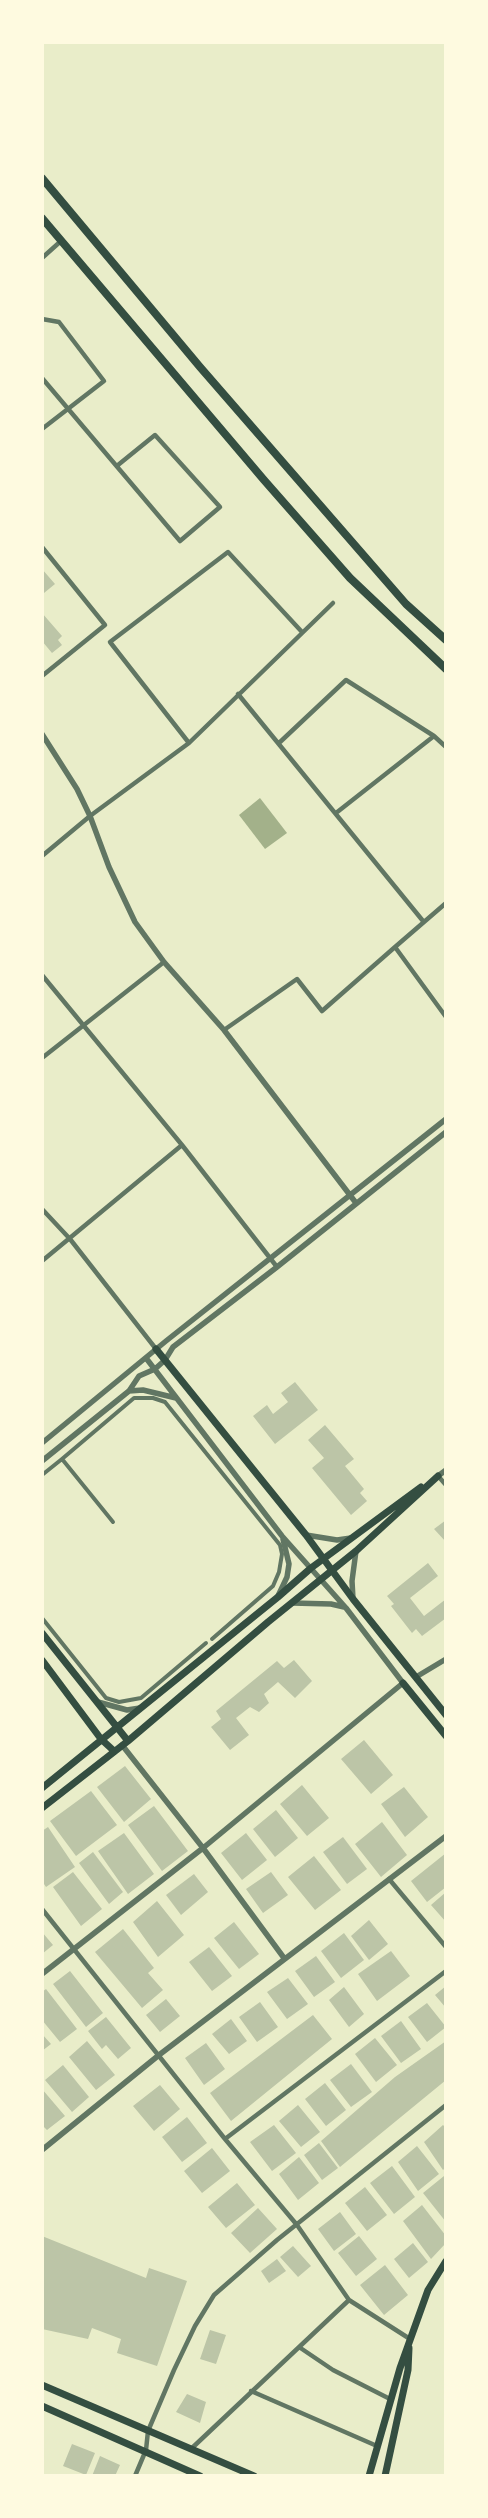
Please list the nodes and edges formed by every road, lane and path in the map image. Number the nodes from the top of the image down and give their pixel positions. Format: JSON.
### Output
{"nodes":[{"id":1,"x":42,"y":178,"type":"edge"},
{"id":2,"x":42,"y":218,"type":"edge"},
{"id":3,"x":61,"y":241,"type":"junction"},
{"id":4,"x":42,"y":258,"type":"edge"},
{"id":5,"x":42,"y":319,"type":"edge"},
{"id":6,"x":42,"y":378,"type":"edge"},
{"id":7,"x":68,"y":408,"type":"junction"},
{"id":8,"x":42,"y":429,"type":"edge"},
{"id":9,"x":118,"y":465,"type":"junction"},
{"id":10,"x":42,"y":547,"type":"edge"},
{"id":11,"x":333,"y":603,"type":"dead end"},
{"id":12,"x":302,"y":632,"type":"junction"},
{"id":13,"x":446,"y":640,"type":"edge"},
{"id":14,"x":446,"y":669,"type":"edge"},
{"id":15,"x":42,"y":676,"type":"edge"},
{"id":16,"x":238,"y":694,"type":"junction"},
{"id":17,"x":42,"y":734,"type":"edge"},
{"id":18,"x":434,"y":736,"type":"junction"},
{"id":19,"x":189,"y":743,"type":"junction"},
{"id":20,"x":279,"y":743,"type":"junction"},
{"id":21,"x":446,"y":747,"type":"edge"},
{"id":22,"x":336,"y":812,"type":"junction"},
{"id":23,"x":90,"y":816,"type":"junction"},
{"id":24,"x":42,"y":856,"type":"edge"},
{"id":25,"x":446,"y":903,"type":"edge"},
{"id":26,"x":423,"y":921,"type":"junction"},
{"id":27,"x":395,"y":947,"type":"junction"},
{"id":28,"x":164,"y":962,"type":"junction"},
{"id":29,"x":42,"y":975,"type":"edge"},
{"id":30,"x":446,"y":1017,"type":"edge"},
{"id":31,"x":83,"y":1025,"type":"junction"},
{"id":32,"x":224,"y":1030,"type":"junction"},
{"id":33,"x":42,"y":1058,"type":"edge"},
{"id":34,"x":446,"y":1119,"type":"edge"},
{"id":35,"x":446,"y":1132,"type":"edge"},
{"id":36,"x":182,"y":1145,"type":"junction"},
{"id":37,"x":350,"y":1196,"type":"junction"},
{"id":38,"x":356,"y":1203,"type":"junction"},
{"id":39,"x":42,"y":1210,"type":"edge"},
{"id":40,"x":70,"y":1239,"type":"junction"},
{"id":41,"x":270,"y":1259,"type":"junction"},
{"id":42,"x":42,"y":1261,"type":"edge"},
{"id":43,"x":277,"y":1267,"type":"junction"},
{"id":44,"x":156,"y":1350,"type":"junction"},
{"id":45,"x":146,"y":1358,"type":"junction"},
{"id":46,"x":165,"y":1360,"type":"junction"},
{"id":47,"x":155,"y":1369,"type":"junction"},
{"id":48,"x":129,"y":1391,"type":"junction"},
{"id":49,"x":177,"y":1398,"type":"junction"},
{"id":50,"x":42,"y":1443,"type":"edge"},
{"id":51,"x":62,"y":1459,"type":"junction"},
{"id":52,"x":42,"y":1461,"type":"edge"},
{"id":53,"x":446,"y":1470,"type":"edge"},
{"id":54,"x":42,"y":1475,"type":"edge"},
{"id":55,"x":438,"y":1476,"type":"junction"},
{"id":56,"x":446,"y":1485,"type":"edge"},
{"id":57,"x":113,"y":1522,"type":"dead end"},
{"id":58,"x":306,"y":1535,"type":"junction"},
{"id":59,"x":282,"y":1536,"type":"junction"},
{"id":60,"x":353,"y":1537,"type":"junction"},
{"id":61,"x":356,"y":1551,"type":"junction"},
{"id":62,"x":324,"y":1558,"type":"junction"},
{"id":63,"x":310,"y":1568,"type":"junction"},
{"id":64,"x":332,"y":1568,"type":"junction"},
{"id":65,"x":320,"y":1580,"type":"junction"},
{"id":66,"x":278,"y":1597,"type":"junction"},
{"id":67,"x":353,"y":1599,"type":"junction"},
{"id":68,"x":292,"y":1603,"type":"junction"},
{"id":69,"x":346,"y":1608,"type":"junction"},
{"id":70,"x":42,"y":1618,"type":"edge"},
{"id":71,"x":42,"y":1633,"type":"edge"},
{"id":72,"x":212,"y":1639,"type":"dead end"},
{"id":73,"x":206,"y":1643,"type":"dead end"},
{"id":74,"x":446,"y":1659,"type":"edge"},
{"id":75,"x":42,"y":1660,"type":"edge"},
{"id":76,"x":416,"y":1677,"type":"junction"},
{"id":77,"x":403,"y":1682,"type":"junction"},
{"id":78,"x":98,"y":1702,"type":"junction"},
{"id":79,"x":140,"y":1708,"type":"junction"},
{"id":80,"x":446,"y":1715,"type":"edge"},
{"id":81,"x":117,"y":1726,"type":"junction"},
{"id":82,"x":446,"y":1736,"type":"edge"},
{"id":83,"x":101,"y":1739,"type":"junction"},
{"id":84,"x":125,"y":1743,"type":"junction"},
{"id":85,"x":114,"y":1752,"type":"junction"},
{"id":86,"x":42,"y":1788,"type":"edge"},
{"id":87,"x":42,"y":1808,"type":"edge"},
{"id":88,"x":446,"y":1836,"type":"edge"},
{"id":89,"x":203,"y":1848,"type":"junction"},
{"id":90,"x":389,"y":1879,"type":"junction"},
{"id":91,"x":42,"y":1909,"type":"edge"},
{"id":92,"x":446,"y":1947,"type":"edge"},
{"id":93,"x":74,"y":1948,"type":"junction"},
{"id":94,"x":284,"y":1958,"type":"junction"},
{"id":95,"x":446,"y":1971,"type":"edge"},
{"id":96,"x":42,"y":1974,"type":"edge"},
{"id":97,"x":159,"y":2055,"type":"junction"},
{"id":98,"x":446,"y":2105,"type":"edge"},
{"id":99,"x":225,"y":2139,"type":"junction"},
{"id":100,"x":42,"y":2150,"type":"edge"},
{"id":101,"x":297,"y":2225,"type":"junction"},
{"id":102,"x":446,"y":2261,"type":"edge"},
{"id":103,"x":349,"y":2300,"type":"junction"},
{"id":104,"x":410,"y":2340,"type":"junction"},
{"id":105,"x":299,"y":2347,"type":"junction"},
{"id":106,"x":42,"y":2385,"type":"edge"},
{"id":107,"x":251,"y":2391,"type":"junction"},
{"id":108,"x":390,"y":2399,"type":"junction"},
{"id":109,"x":42,"y":2406,"type":"edge"},
{"id":110,"x":148,"y":2431,"type":"junction"},
{"id":111,"x":378,"y":2446,"type":"junction"},
{"id":112,"x":192,"y":2448,"type":"junction"},
{"id":113,"x":146,"y":2450,"type":"junction"},
{"id":114,"x":134,"y":2476,"type":"edge"},
{"id":115,"x":200,"y":2476,"type":"edge"},
{"id":116,"x":254,"y":2476,"type":"edge"},
{"id":117,"x":370,"y":2476,"type":"edge"},
{"id":118,"x":385,"y":2476,"type":"edge"}],
"edges":[{"from":1,"to":13,"type":"main road"},
{"from":2,"to":3,"type":"main road"},
{"from":3,"to":4,"type":"street"},
{"from":3,"to":14,"type":"main road"},
{"from":5,"to":7,"type":"street"},
{"from":6,"to":7,"type":"street"},
{"from":7,"to":8,"type":"street"},
{"from":7,"to":9,"type":"street"},
{"from":9,"to":9,"type":"street"},
{"from":10,"to":15,"type":"street"},
{"from":11,"to":12,"type":"street"},
{"from":12,"to":16,"type":"street"},
{"from":12,"to":19,"type":"street"},
{"from":16,"to":19,"type":"street"},
{"from":16,"to":20,"type":"street"},
{"from":17,"to":23,"type":"street"},
{"from":18,"to":20,"type":"street"},
{"from":18,"to":21,"type":"street"},
{"from":18,"to":22,"type":"street"},
{"from":19,"to":23,"type":"street"},
{"from":20,"to":22,"type":"street"},
{"from":22,"to":26,"type":"street"},
{"from":23,"to":24,"type":"street"},
{"from":23,"to":28,"type":"street"},
{"from":25,"to":26,"type":"street"},
{"from":26,"to":27,"type":"street"},
{"from":27,"to":30,"type":"street"},
{"from":27,"to":32,"type":"street"},
{"from":28,"to":31,"type":"street"},
{"from":28,"to":32,"type":"street"},
{"from":29,"to":31,"type":"street"},
{"from":31,"to":33,"type":"street"},
{"from":31,"to":36,"type":"street"},
{"from":32,"to":37,"type":"street"},
{"from":34,"to":37,"type":"street"},
{"from":35,"to":38,"type":"street"},
{"from":36,"to":40,"type":"street"},
{"from":36,"to":41,"type":"street"},
{"from":37,"to":38,"type":"street"},
{"from":37,"to":41,"type":"street"},
{"from":38,"to":43,"type":"street"},
{"from":39,"to":40,"type":"street"},
{"from":40,"to":42,"type":"street"},
{"from":40,"to":44,"type":"street"},
{"from":41,"to":43,"type":"street"},
{"from":41,"to":44,"type":"street"},
{"from":43,"to":46,"type":"street"},
{"from":44,"to":45,"type":"street"},
{"from":44,"to":46,"type":"main road"},
{"from":45,"to":47,"type":"street"},
{"from":45,"to":50,"type":"street"},
{"from":46,"to":47,"type":"street"},
{"from":46,"to":58,"type":"main road"},
{"from":47,"to":48,"type":"street"},
{"from":47,"to":49,"type":"street"},
{"from":48,"to":49,"type":"street"},
{"from":48,"to":52,"type":"street"},
{"from":49,"to":59,"type":"street"},
{"from":51,"to":54,"type":"street"},
{"from":51,"to":57,"type":"street"},
{"from":51,"to":72,"type":"street"},
{"from":53,"to":55,"type":"street"},
{"from":55,"to":56,"type":"street"},
{"from":55,"to":60,"type":"main road"},
{"from":55,"to":61,"type":"main road"},
{"from":58,"to":60,"type":"street"},
{"from":58,"to":62,"type":"main road"},
{"from":59,"to":63,"type":"street"},
{"from":59,"to":66,"type":"street"},
{"from":60,"to":62,"type":"main road"},
{"from":61,"to":64,"type":"main road"},
{"from":61,"to":67,"type":"street"},
{"from":62,"to":63,"type":"main road"},
{"from":62,"to":64,"type":"main road"},
{"from":63,"to":65,"type":"street"},
{"from":63,"to":66,"type":"main road"},
{"from":64,"to":65,"type":"main road"},
{"from":64,"to":67,"type":"main road"},
{"from":65,"to":68,"type":"main road"},
{"from":65,"to":69,"type":"street"},
{"from":66,"to":79,"type":"main road"},
{"from":67,"to":76,"type":"main road"},
{"from":68,"to":69,"type":"street"},
{"from":68,"to":84,"type":"main road"},
{"from":69,"to":77,"type":"street"},
{"from":70,"to":73,"type":"street"},
{"from":71,"to":78,"type":"main road"},
{"from":74,"to":76,"type":"street"},
{"from":75,"to":83,"type":"main road"},
{"from":76,"to":80,"type":"main road"},
{"from":77,"to":82,"type":"main road"},
{"from":77,"to":89,"type":"street"},
{"from":78,"to":79,"type":"street"},
{"from":78,"to":81,"type":"main road"},
{"from":79,"to":81,"type":"main road"},
{"from":81,"to":83,"type":"main road"},
{"from":81,"to":84,"type":"main road"},
{"from":83,"to":85,"type":"main road"},
{"from":83,"to":86,"type":"main road"},
{"from":84,"to":85,"type":"main road"},
{"from":84,"to":89,"type":"street"},
{"from":85,"to":87,"type":"main road"},
{"from":88,"to":90,"type":"street"},
{"from":89,"to":93,"type":"street"},
{"from":89,"to":94,"type":"street"},
{"from":90,"to":92,"type":"street"},
{"from":90,"to":94,"type":"street"},
{"from":91,"to":93,"type":"street"},
{"from":93,"to":96,"type":"street"},
{"from":93,"to":97,"type":"street"},
{"from":94,"to":97,"type":"street"},
{"from":95,"to":99,"type":"street"},
{"from":97,"to":99,"type":"street"},
{"from":97,"to":100,"type":"street"},
{"from":98,"to":101,"type":"street"},
{"from":99,"to":101,"type":"street"},
{"from":101,"to":103,"type":"street"},
{"from":101,"to":110,"type":"street"},
{"from":102,"to":104,"type":"main road"},
{"from":103,"to":104,"type":"street"},
{"from":103,"to":105,"type":"street"},
{"from":104,"to":108,"type":"main road"},
{"from":104,"to":118,"type":"main road"},
{"from":105,"to":107,"type":"street"},
{"from":105,"to":108,"type":"street"},
{"from":106,"to":110,"type":"main road"},
{"from":107,"to":111,"type":"street"},
{"from":107,"to":112,"type":"street"},
{"from":108,"to":111,"type":"main road"},
{"from":109,"to":113,"type":"main road"},
{"from":110,"to":112,"type":"main road"},
{"from":110,"to":113,"type":"street"},
{"from":111,"to":117,"type":"main road"},
{"from":112,"to":116,"type":"main road"},
{"from":113,"to":114,"type":"street"},
{"from":113,"to":115,"type":"main road"}]}
